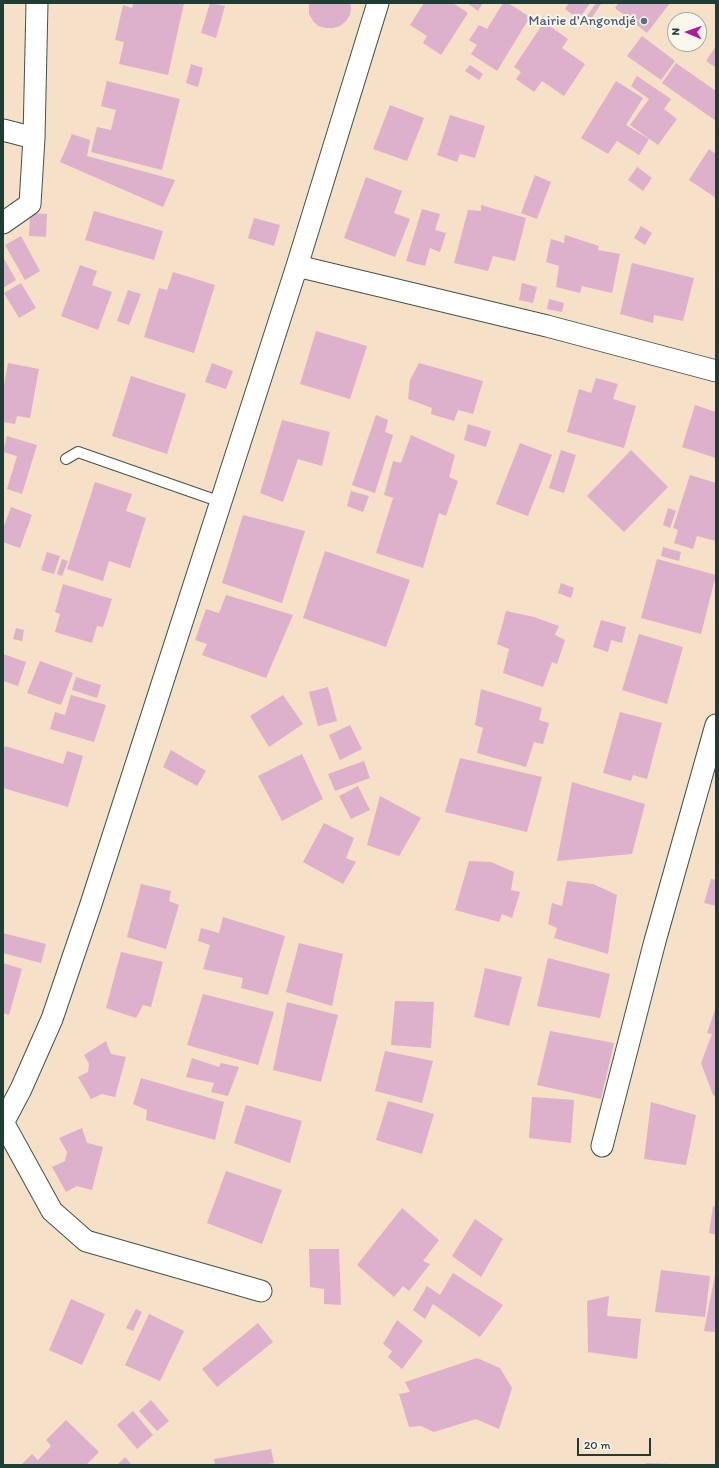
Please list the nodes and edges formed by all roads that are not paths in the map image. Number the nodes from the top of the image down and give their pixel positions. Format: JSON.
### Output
{"nodes":[{"id":1,"x":37,"y":3,"type":"edge"},
{"id":2,"x":378,"y":3,"type":"edge"},
{"id":3,"x":3,"y":130,"type":"edge"},
{"id":4,"x":34,"y":138,"type":"junction"},
{"id":5,"x":3,"y":223,"type":"edge"},
{"id":6,"x":297,"y":266,"type":"junction"},
{"id":7,"x":716,"y":371,"type":"edge"},
{"id":8,"x":66,"y":460,"type":"dead end"},
{"id":9,"x":221,"y":502,"type":"junction"},
{"id":10,"x":716,"y":725,"type":"edge"},
{"id":11,"x":3,"y":1122,"type":"edge"},
{"id":12,"x":602,"y":1146,"type":"dead end"},
{"id":13,"x":261,"y":1291,"type":"dead end"}],
"edges":[{"from":1,"to":4,"type":"street"},
{"from":2,"to":6,"type":"street"},
{"from":3,"to":4,"type":"street"},
{"from":4,"to":5,"type":"street"},
{"from":6,"to":7,"type":"street"},
{"from":6,"to":9,"type":"street"},
{"from":8,"to":9,"type":"lane"},
{"from":9,"to":11,"type":"street"},
{"from":10,"to":12,"type":"street"},
{"from":11,"to":13,"type":"street"}]}
